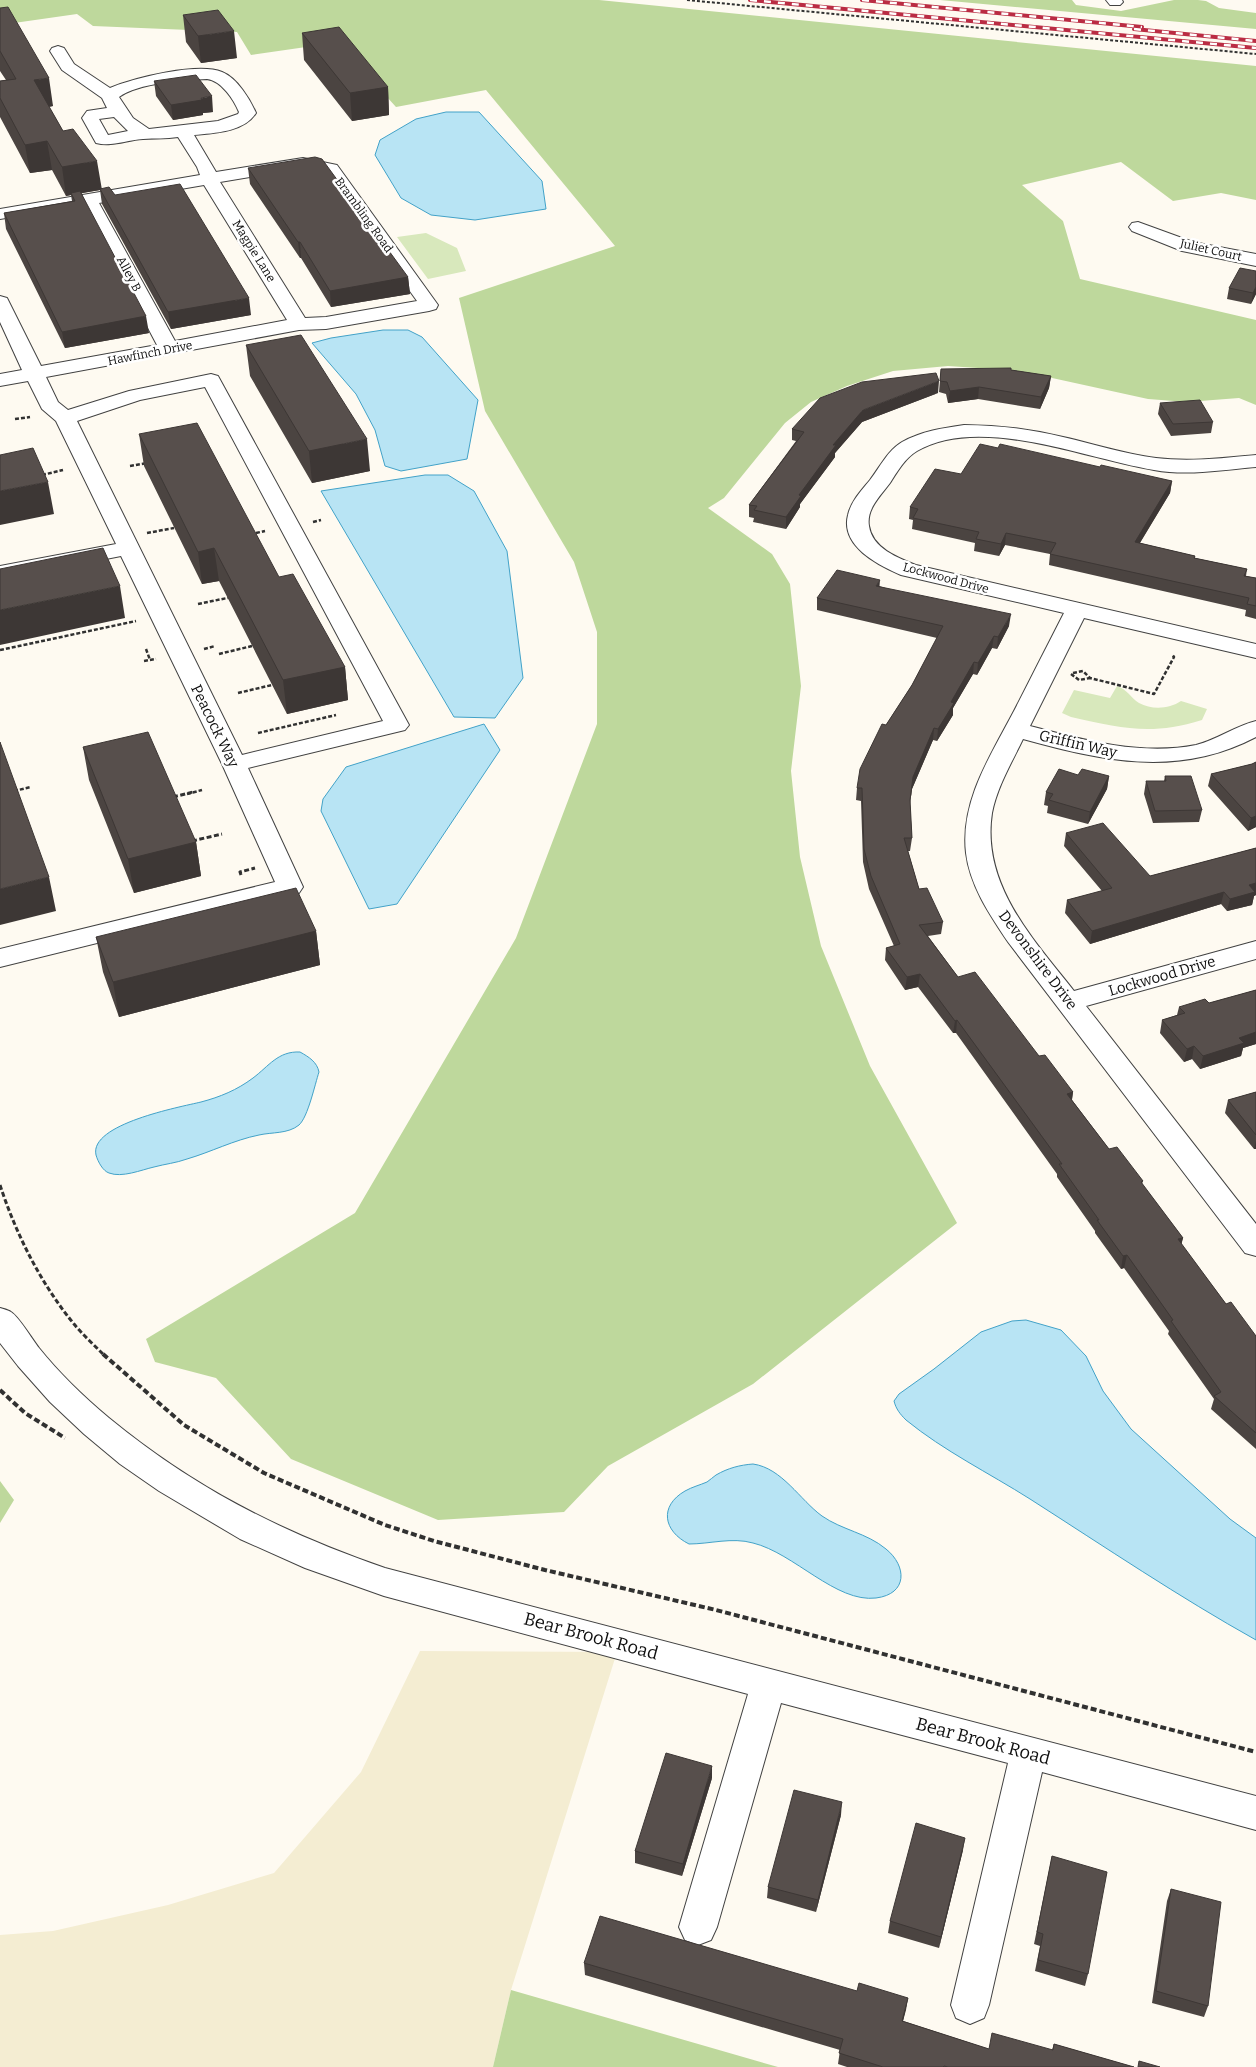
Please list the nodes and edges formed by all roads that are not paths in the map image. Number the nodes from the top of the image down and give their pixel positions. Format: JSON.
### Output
{"nodes":[{"id":1,"x":58,"y":51,"type":"dead end"},
{"id":2,"x":114,"y":104,"type":"junction"},
{"id":3,"x":183,"y":131,"type":"junction"},
{"id":4,"x":143,"y":134,"type":"junction"},
{"id":5,"x":209,"y":178,"type":"junction"},
{"id":6,"x":89,"y":200,"type":"junction"},
{"id":7,"x":0,"y":214,"type":"edge"},
{"id":8,"x":1138,"y":227,"type":"dead end"},
{"id":9,"x":1256,"y":260,"type":"edge"},
{"id":10,"x":0,"y":302,"type":"edge"},
{"id":11,"x":299,"y":324,"type":"junction"},
{"id":12,"x":169,"y":349,"type":"junction"},
{"id":13,"x":34,"y":374,"type":"junction"},
{"id":14,"x":0,"y":380,"type":"edge"},
{"id":15,"x":65,"y":418,"type":"junction"},
{"id":16,"x":1256,"y":462,"type":"edge"},
{"id":17,"x":130,"y":538,"type":"junction"},
{"id":18,"x":0,"y":555,"type":"edge"},
{"id":19,"x":0,"y":573,"type":"edge"},
{"id":20,"x":1078,"y":610,"type":"junction"},
{"id":21,"x":1256,"y":651,"type":"edge"},
{"id":22,"x":1256,"y":728,"type":"edge"},
{"id":23,"x":1016,"y":730,"type":"junction"},
{"id":24,"x":234,"y":764,"type":"junction"},
{"id":25,"x":1256,"y":950,"type":"edge"},
{"id":26,"x":0,"y":958,"type":"edge"},
{"id":27,"x":1069,"y":1002,"type":"junction"},
{"id":28,"x":1246,"y":1216,"type":"edge"},
{"id":29,"x":1256,"y":1245,"type":"edge"},
{"id":30,"x":0,"y":1320,"type":"edge"},
{"id":31,"x":769,"y":1684,"type":"junction"},
{"id":32,"x":1028,"y":1753,"type":"junction"},
{"id":33,"x":1256,"y":1813,"type":"edge"},
{"id":34,"x":698,"y":1927,"type":"dead end"},
{"id":35,"x":970,"y":2005,"type":"dead end"}],
"edges":[{"from":1,"to":2,"type":"street"},
{"from":2,"to":3,"type":"street"},
{"from":2,"to":4,"type":"street"},
{"from":2,"to":4,"type":"street"},
{"from":3,"to":4,"type":"street"},
{"from":3,"to":5,"type":"street","name":"Magpie Lane"},
{"from":5,"to":6,"type":"street","name":"Brambling Road"},
{"from":5,"to":11,"type":"street","name":"Magpie Lane"},
{"from":5,"to":11,"type":"street","name":"Brambling Road"},
{"from":6,"to":7,"type":"street","name":"Brambling Road"},
{"from":6,"to":12,"type":"street","name":"Alley B"},
{"from":8,"to":9,"type":"street","name":"Juliet Court"},
{"from":10,"to":13,"type":"street","name":"Peacock Way"},
{"from":11,"to":12,"type":"street","name":"Hawfinch Drive"},
{"from":12,"to":13,"type":"street","name":"Hawfinch Drive"},
{"from":13,"to":14,"type":"street","name":"Hawfinch Drive"},
{"from":13,"to":15,"type":"street","name":"Peacock Way"},
{"from":15,"to":17,"type":"street","name":"Peacock Way"},
{"from":15,"to":24,"type":"street"},
{"from":16,"to":20,"type":"street","name":"Lockwood Drive"},
{"from":17,"to":18,"type":"street"},
{"from":17,"to":19,"type":"street"},
{"from":17,"to":24,"type":"street","name":"Peacock Way"},
{"from":20,"to":21,"type":"street","name":"Lockwood Drive"},
{"from":20,"to":23,"type":"street","name":"Devonshire Drive"},
{"from":22,"to":23,"type":"street","name":"Griffin Way"},
{"from":23,"to":27,"type":"street","name":"Devonshire Drive"},
{"from":24,"to":26,"type":"street","name":"Peacock Way"},
{"from":25,"to":27,"type":"street","name":"Lockwood Drive"},
{"from":27,"to":28,"type":"street","name":"Devonshire Drive"},
{"from":28,"to":29,"type":"street","name":"Devonshire Drive"},
{"from":30,"to":31,"type":"street","name":"Bear Brook Road"},
{"from":31,"to":32,"type":"street","name":"Bear Brook Road"},
{"from":31,"to":34,"type":"street"},
{"from":32,"to":33,"type":"street","name":"Bear Brook Road"},
{"from":32,"to":35,"type":"street"}]}
